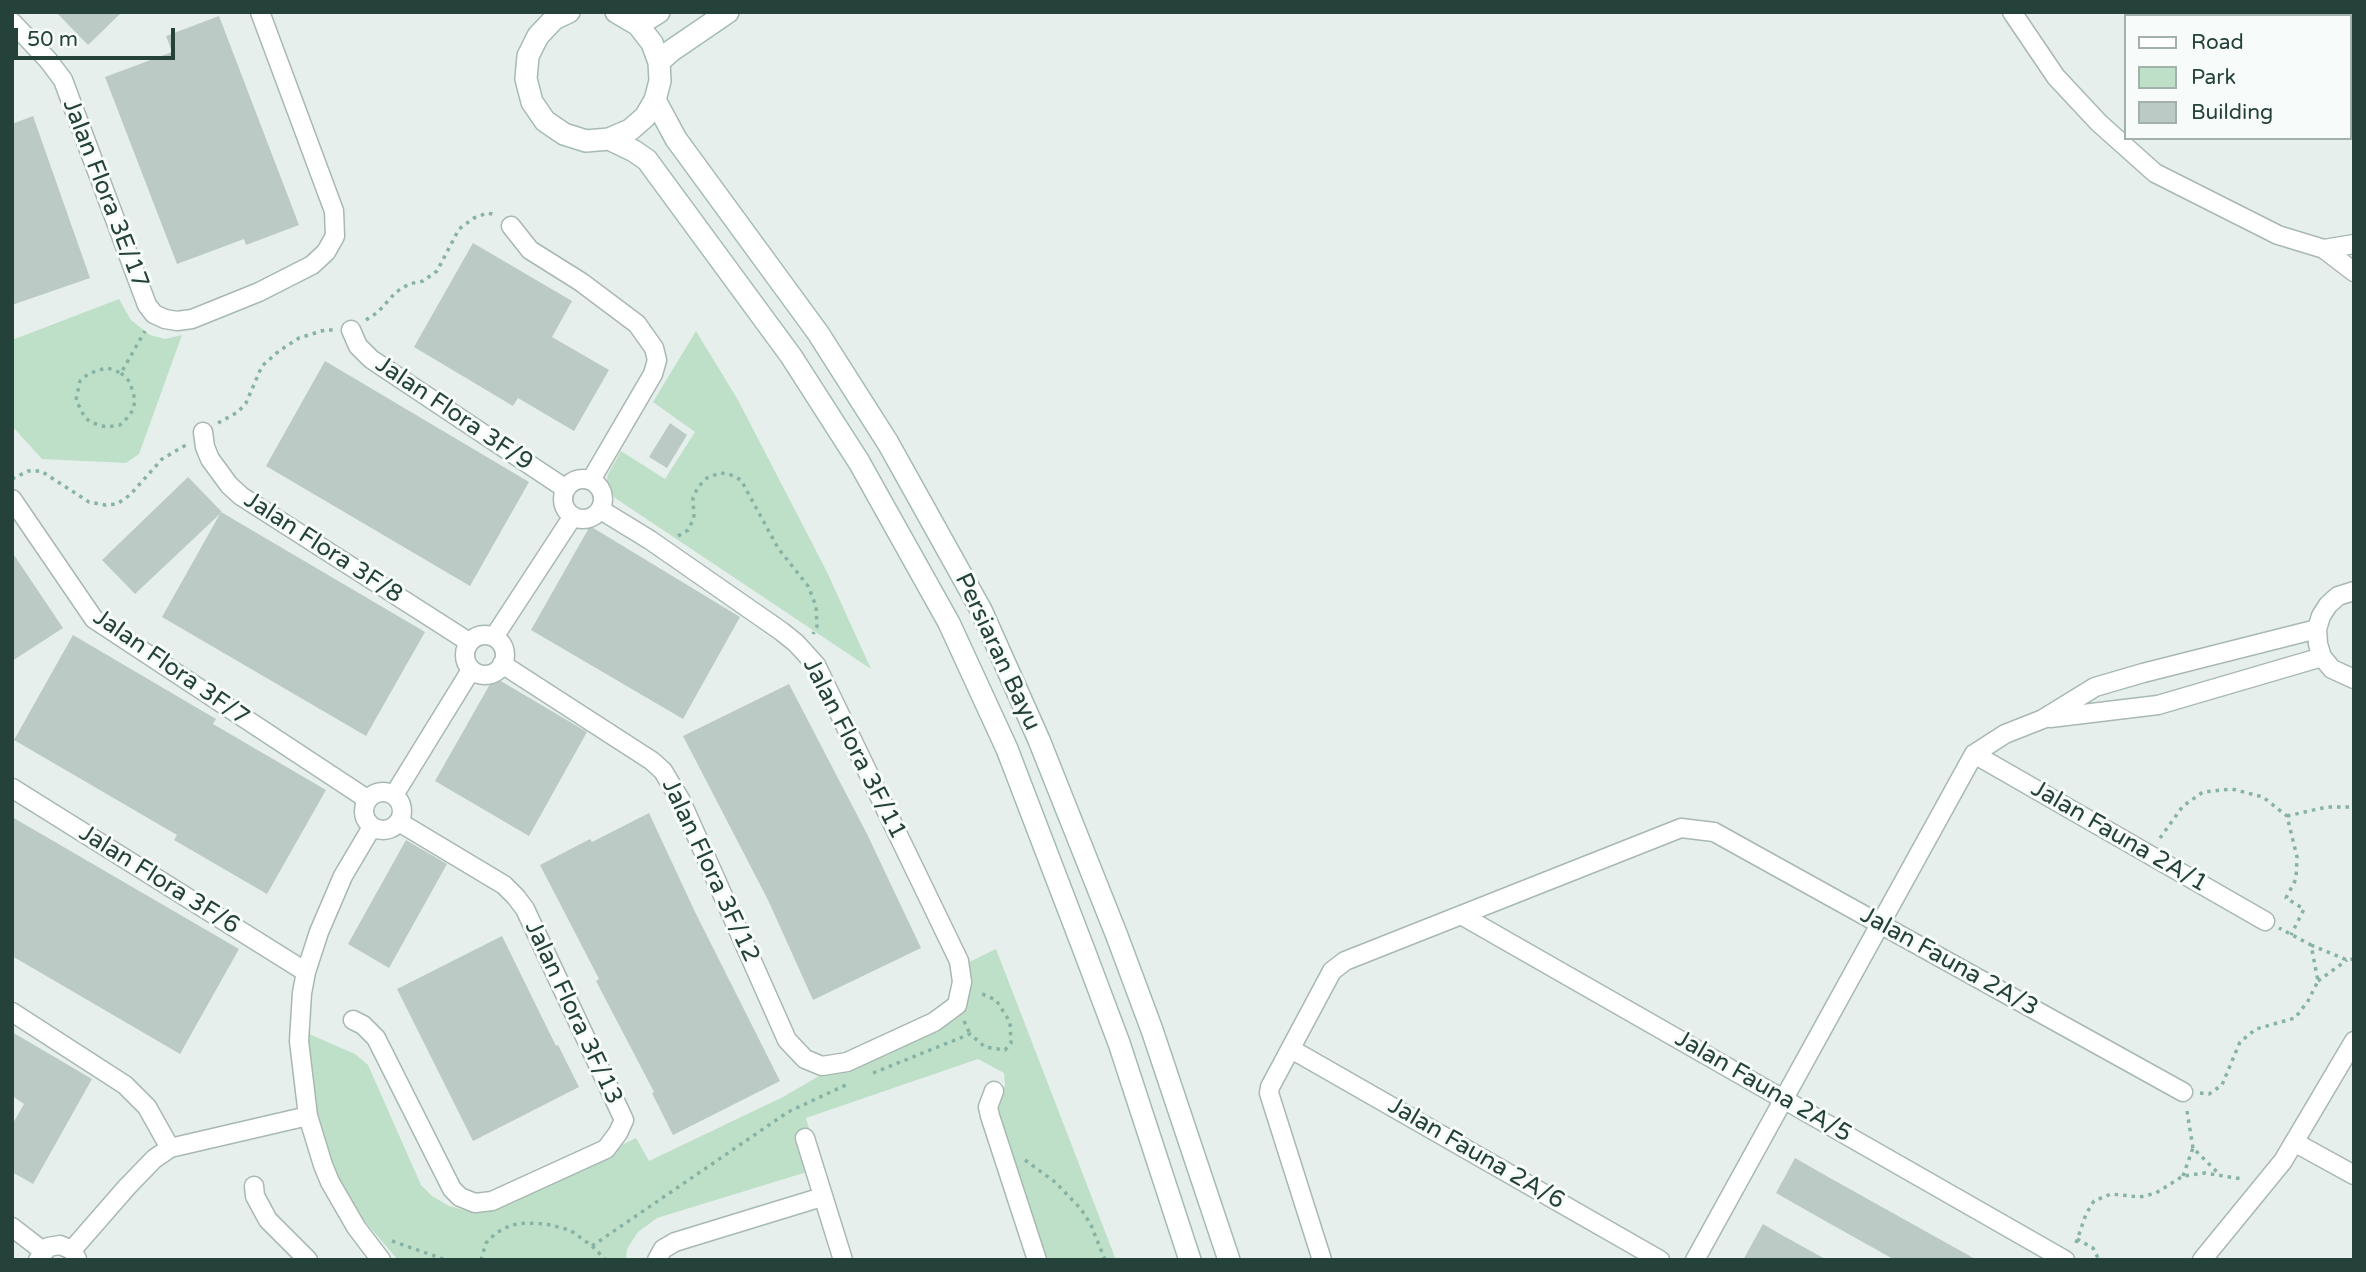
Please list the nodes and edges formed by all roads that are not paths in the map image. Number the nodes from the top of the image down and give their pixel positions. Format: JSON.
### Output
{"nodes":[{"id":1,"x":260,"y":12,"type":"edge"},
{"id":2,"x":536,"y":12,"type":"edge"},
{"id":3,"x":569,"y":12,"type":"edge"},
{"id":4,"x":616,"y":12,"type":"edge"},
{"id":5,"x":659,"y":12,"type":"edge"},
{"id":6,"x":728,"y":12,"type":"edge"},
{"id":7,"x":2012,"y":12,"type":"edge"},
{"id":8,"x":12,"y":22,"type":"edge"},
{"id":9,"x":638,"y":25,"type":"junction"},
{"id":10,"x":538,"y":36,"type":"junction"},
{"id":11,"x":659,"y":62,"type":"junction"},
{"id":12,"x":655,"y":100,"type":"junction"},
{"id":13,"x":609,"y":139,"type":"junction"},
{"id":14,"x":511,"y":226,"type":"road end"},
{"id":15,"x":2354,"y":244,"type":"edge"},
{"id":16,"x":2324,"y":249,"type":"junction"},
{"id":17,"x":2354,"y":272,"type":"edge"},
{"id":18,"x":351,"y":330,"type":"road end"},
{"id":19,"x":203,"y":432,"type":"dead end"},
{"id":20,"x":591,"y":480,"type":"junction"},
{"id":21,"x":566,"y":489,"type":"junction"},
{"id":22,"x":12,"y":499,"type":"edge"},
{"id":23,"x":601,"y":510,"type":"junction"},
{"id":24,"x":573,"y":516,"type":"junction"},
{"id":25,"x":2353,"y":588,"type":"edge"},
{"id":26,"x":2317,"y":629,"type":"junction"},
{"id":27,"x":494,"y":637,"type":"junction"},
{"id":28,"x":469,"y":642,"type":"junction"},
{"id":29,"x":2322,"y":657,"type":"junction"},
{"id":30,"x":502,"y":664,"type":"junction"},
{"id":31,"x":471,"y":670,"type":"junction"},
{"id":32,"x":2354,"y":679,"type":"edge"},
{"id":33,"x":2043,"y":719,"type":"junction"},
{"id":34,"x":1974,"y":754,"type":"junction"},
{"id":35,"x":12,"y":788,"type":"edge"},
{"id":36,"x":394,"y":794,"type":"junction"},
{"id":37,"x":367,"y":799,"type":"junction"},
{"id":38,"x":399,"y":822,"type":"junction"},
{"id":39,"x":372,"y":827,"type":"junction"},
{"id":40,"x":1461,"y":915,"type":"junction"},
{"id":41,"x":2265,"y":921,"type":"road end"},
{"id":42,"x":1880,"y":924,"type":"junction"},
{"id":43,"x":306,"y":972,"type":"junction"},
{"id":44,"x":12,"y":1012,"type":"edge"},
{"id":45,"x":353,"y":1020,"type":"dead end"},
{"id":46,"x":2354,"y":1041,"type":"edge"},
{"id":47,"x":891,"y":1043,"type":"joint"},
{"id":48,"x":1291,"y":1048,"type":"junction"},
{"id":49,"x":994,"y":1091,"type":"dead end"},
{"id":50,"x":2183,"y":1092,"type":"road end"},
{"id":51,"x":1783,"y":1099,"type":"junction"},
{"id":52,"x":308,"y":1116,"type":"junction"},
{"id":53,"x":805,"y":1138,"type":"dead end"},
{"id":54,"x":2294,"y":1142,"type":"junction"},
{"id":55,"x":170,"y":1148,"type":"junction"},
{"id":56,"x":2354,"y":1175,"type":"edge"},
{"id":57,"x":254,"y":1186,"type":"dead end"},
{"id":58,"x":822,"y":1197,"type":"junction"},
{"id":59,"x":12,"y":1227,"type":"edge"},
{"id":60,"x":41,"y":1255,"type":"edge"},
{"id":61,"x":75,"y":1255,"type":"edge"},
{"id":62,"x":2069,"y":1255,"type":"edge"},
{"id":63,"x":307,"y":1260,"type":"edge"},
{"id":64,"x":381,"y":1260,"type":"edge"},
{"id":65,"x":657,"y":1260,"type":"edge"},
{"id":66,"x":843,"y":1260,"type":"edge"},
{"id":67,"x":1037,"y":1260,"type":"edge"},
{"id":68,"x":1190,"y":1260,"type":"edge"},
{"id":69,"x":1229,"y":1260,"type":"edge"},
{"id":70,"x":1322,"y":1260,"type":"edge"},
{"id":71,"x":1660,"y":1260,"type":"edge"},
{"id":72,"x":1695,"y":1260,"type":"edge"},
{"id":73,"x":2202,"y":1260,"type":"edge"}],
"edges":[{"from":1,"to":8,"type":"street","name":"Jalan Flora 3E/17"},
{"from":2,"to":10,"type":"main road"},
{"from":3,"to":10,"type":"main road"},
{"from":4,"to":9,"type":"main road"},
{"from":5,"to":9,"type":"main road"},
{"from":6,"to":11,"type":"main road"},
{"from":7,"to":16,"type":"street"},
{"from":9,"to":11,"type":"main road"},
{"from":10,"to":13,"type":"main road"},
{"from":11,"to":12,"type":"main road"},
{"from":12,"to":13,"type":"main road"},
{"from":12,"to":69,"type":"main road","name":"Persiaran Bayu"},
{"from":13,"to":68,"type":"main road","name":"Persiaran Bayu"},
{"from":14,"to":20,"type":"street"},
{"from":15,"to":16,"type":"street"},
{"from":16,"to":17,"type":"street"},
{"from":18,"to":21,"type":"street","name":"Jalan Flora 3F/9"},
{"from":19,"to":28,"type":"street","name":"Jalan Flora 3F/8"},
{"from":20,"to":21,"type":"street"},
{"from":20,"to":23,"type":"street"},
{"from":21,"to":24,"type":"street"},
{"from":22,"to":37,"type":"street","name":"Jalan Flora 3F/7"},
{"from":23,"to":24,"type":"street"},
{"from":23,"to":47,"type":"street","name":"Jalan Flora 3F/11"},
{"from":24,"to":27,"type":"street"},
{"from":25,"to":26,"type":"street"},
{"from":26,"to":29,"type":"street"},
{"from":26,"to":33,"type":"street"},
{"from":27,"to":28,"type":"street"},
{"from":27,"to":30,"type":"street"},
{"from":28,"to":31,"type":"street"},
{"from":29,"to":32,"type":"street"},
{"from":29,"to":33,"type":"street"},
{"from":30,"to":31,"type":"street"},
{"from":30,"to":47,"type":"street","name":"Jalan Flora 3F/12"},
{"from":31,"to":36,"type":"street"},
{"from":33,"to":34,"type":"street"},
{"from":34,"to":41,"type":"street","name":"Jalan Fauna 2A/1"},
{"from":34,"to":42,"type":"street"},
{"from":35,"to":43,"type":"street","name":"Jalan Flora 3F/6"},
{"from":36,"to":37,"type":"street"},
{"from":36,"to":38,"type":"street"},
{"from":37,"to":39,"type":"street"},
{"from":38,"to":39,"type":"street"},
{"from":38,"to":45,"type":"street","name":"Jalan Flora 3F/13"},
{"from":39,"to":43,"type":"street"},
{"from":40,"to":42,"type":"street","name":"Jalan Fauna 2A/3"},
{"from":40,"to":48,"type":"street"},
{"from":40,"to":51,"type":"street","name":"Jalan Fauna 2A/5"},
{"from":42,"to":50,"type":"street","name":"Jalan Fauna 2A/3"},
{"from":42,"to":51,"type":"street"},
{"from":43,"to":52,"type":"street"},
{"from":44,"to":55,"type":"street"},
{"from":46,"to":54,"type":"street"},
{"from":48,"to":70,"type":"street"},
{"from":48,"to":71,"type":"street","name":"Jalan Fauna 2A/6"},
{"from":49,"to":67,"type":"street"},
{"from":51,"to":62,"type":"street","name":"Jalan Fauna 2A/5"},
{"from":51,"to":72,"type":"street"},
{"from":52,"to":55,"type":"street"},
{"from":52,"to":64,"type":"street"},
{"from":53,"to":58,"type":"street"},
{"from":54,"to":56,"type":"street"},
{"from":54,"to":73,"type":"street"},
{"from":55,"to":61,"type":"street"},
{"from":57,"to":63,"type":"street"},
{"from":58,"to":65,"type":"street"},
{"from":58,"to":66,"type":"street"},
{"from":59,"to":60,"type":"street"},
{"from":60,"to":61,"type":"street"}]}
